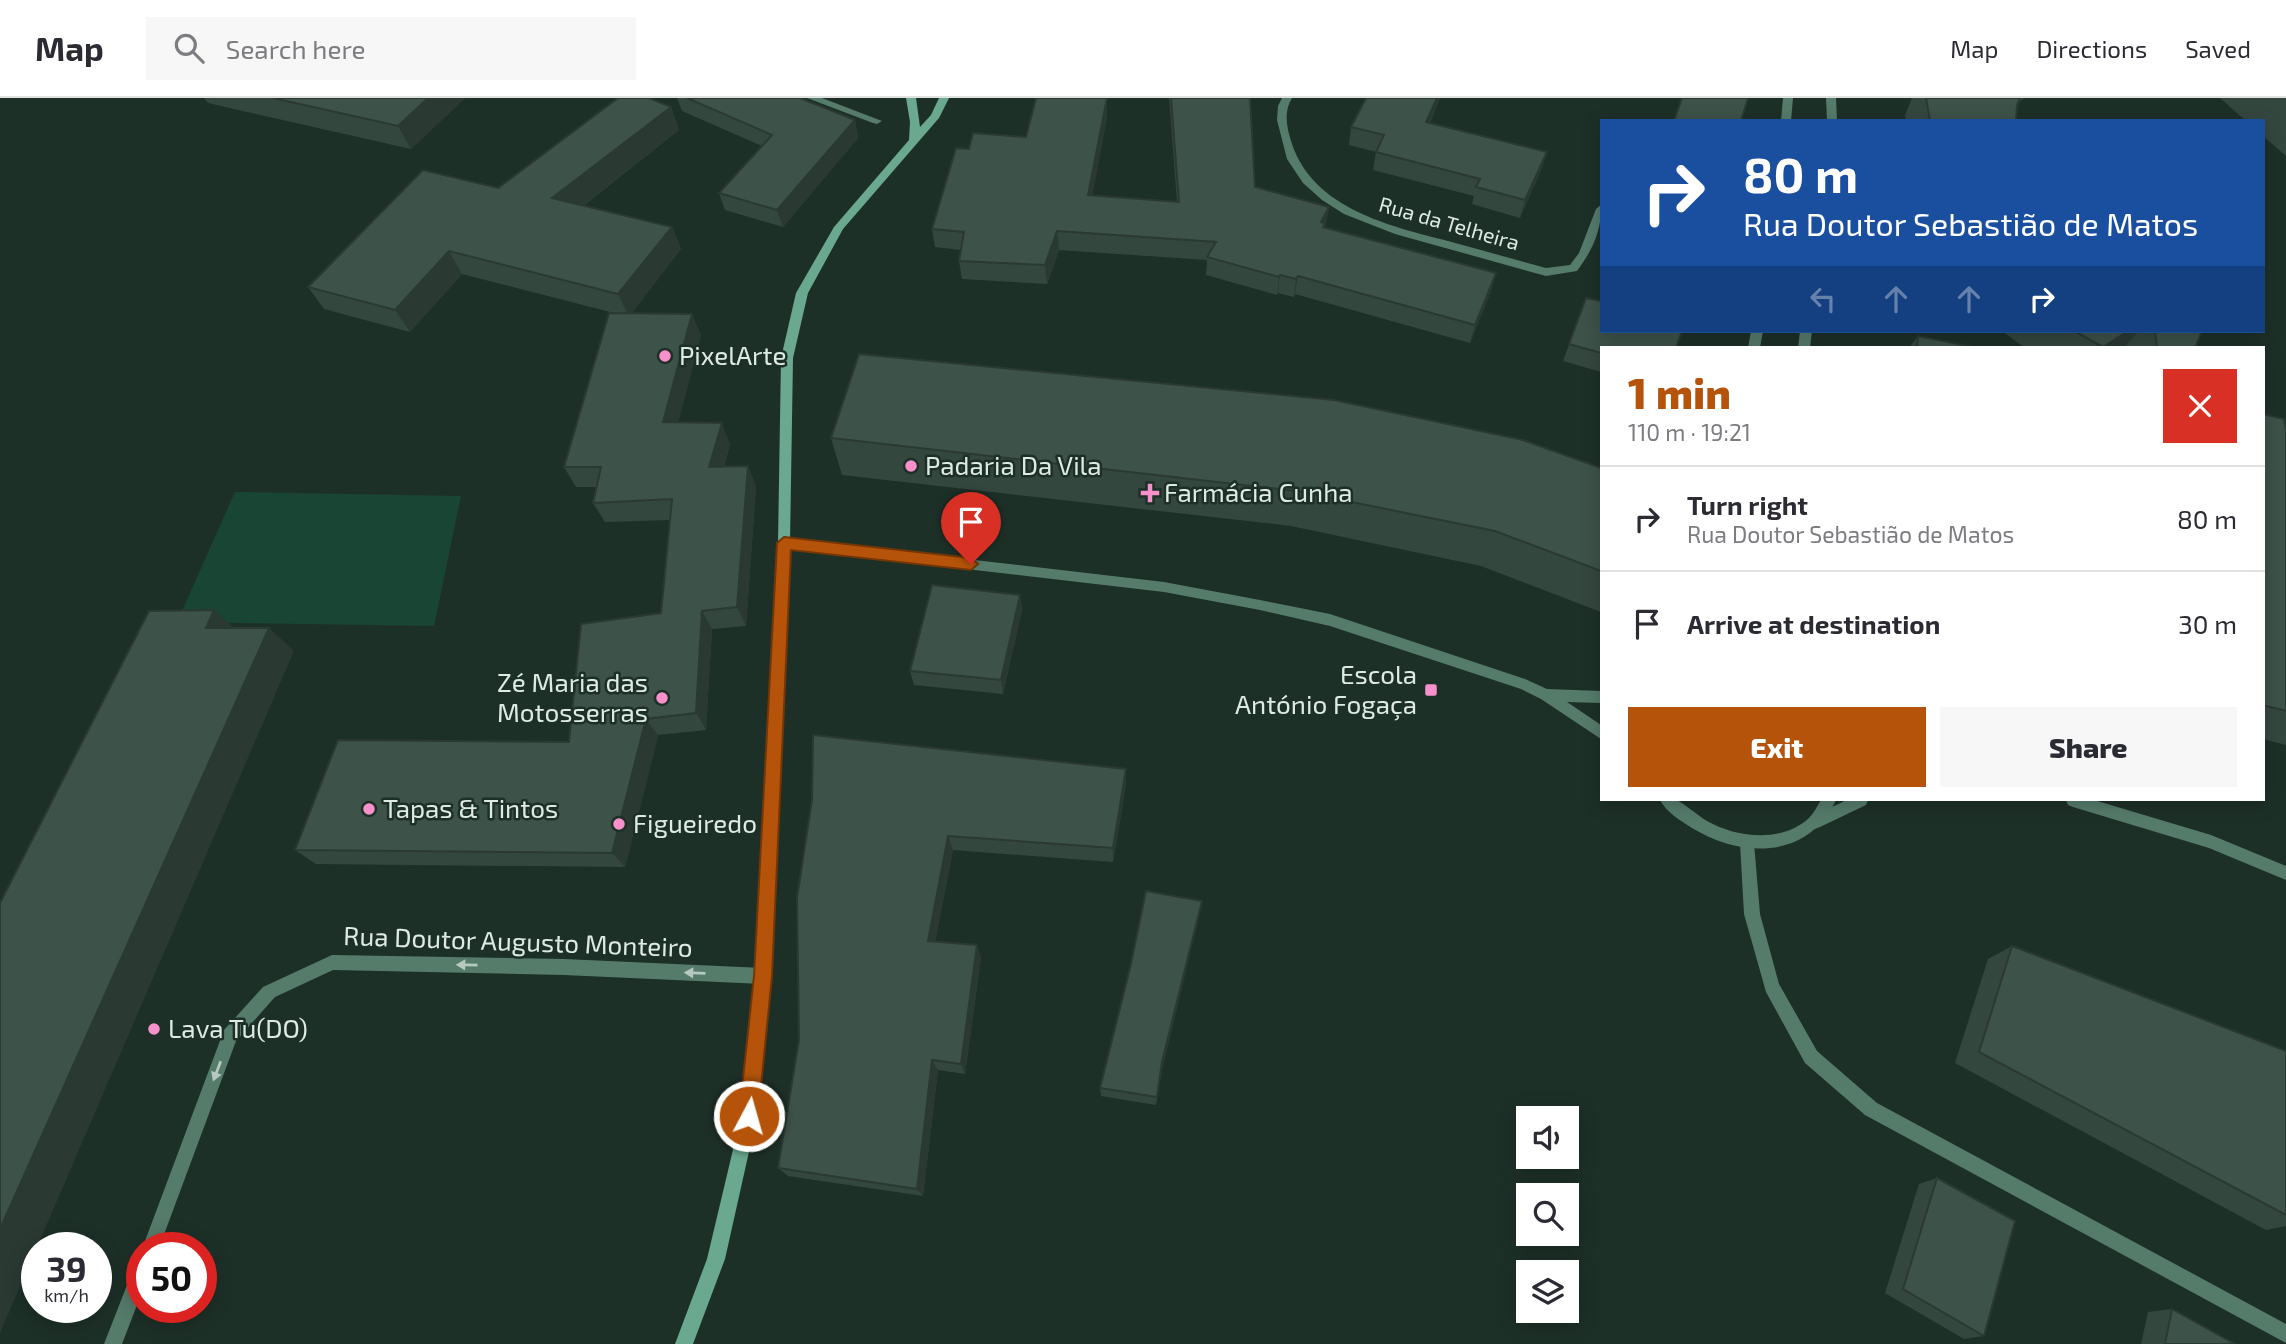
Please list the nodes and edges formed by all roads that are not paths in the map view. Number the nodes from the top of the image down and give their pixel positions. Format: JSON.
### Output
{"nodes":[{"id":1,"x":812,"y":98,"type":"edge"},
{"id":2,"x":911,"y":98,"type":"edge"},
{"id":3,"x":943,"y":98,"type":"edge"},
{"id":4,"x":1287,"y":98,"type":"edge"},
{"id":5,"x":1788,"y":98,"type":"edge"},
{"id":6,"x":1831,"y":98,"type":"edge"},
{"id":7,"x":1786,"y":119,"type":"edge"},
{"id":8,"x":1832,"y":119,"type":"edge"},
{"id":9,"x":877,"y":121,"type":"dead end"},
{"id":10,"x":914,"y":141,"type":"junction"},
{"id":11,"x":1600,"y":212,"type":"edge"},
{"id":12,"x":784,"y":543,"type":"junction"},
{"id":13,"x":1546,"y":695,"type":"junction"},
{"id":14,"x":1600,"y":697,"type":"edge"},
{"id":15,"x":1600,"y":732,"type":"edge"},
{"id":16,"x":1668,"y":801,"type":"edge"},
{"id":17,"x":1828,"y":801,"type":"edge"},
{"id":18,"x":1859,"y":801,"type":"edge"},
{"id":19,"x":2076,"y":801,"type":"edge"},
{"id":20,"x":1815,"y":822,"type":"junction"},
{"id":21,"x":1747,"y":843,"type":"junction"},
{"id":22,"x":2286,"y":873,"type":"edge"},
{"id":23,"x":763,"y":976,"type":"junction"},
{"id":24,"x":156,"y":1232,"type":"edge"},
{"id":25,"x":126,"y":1310,"type":"edge"},
{"id":26,"x":2286,"y":1334,"type":"edge"},
{"id":27,"x":113,"y":1344,"type":"edge"},
{"id":28,"x":684,"y":1344,"type":"edge"}],
"edges":[{"from":1,"to":9,"type":"street"},
{"from":2,"to":10,"type":"main road"},
{"from":3,"to":10,"type":"main road"},
{"from":4,"to":11,"type":"street","name":"Rua da Telheira"},
{"from":5,"to":7,"type":"street"},
{"from":6,"to":8,"type":"street"},
{"from":10,"to":12,"type":"main road"},
{"from":12,"to":13,"type":"street"},
{"from":12,"to":23,"type":"main road"},
{"from":13,"to":14,"type":"street"},
{"from":13,"to":15,"type":"street"},
{"from":16,"to":21,"type":"street"},
{"from":17,"to":20,"type":"street"},
{"from":18,"to":20,"type":"street"},
{"from":19,"to":22,"type":"street"},
{"from":20,"to":21,"type":"street"},
{"from":21,"to":26,"type":"street"},
{"from":23,"to":24,"type":"street","name":"Rua Doutor Augusto Monteiro","one_way":true},
{"from":23,"to":28,"type":"main road"},
{"from":25,"to":27,"type":"street"}]}
